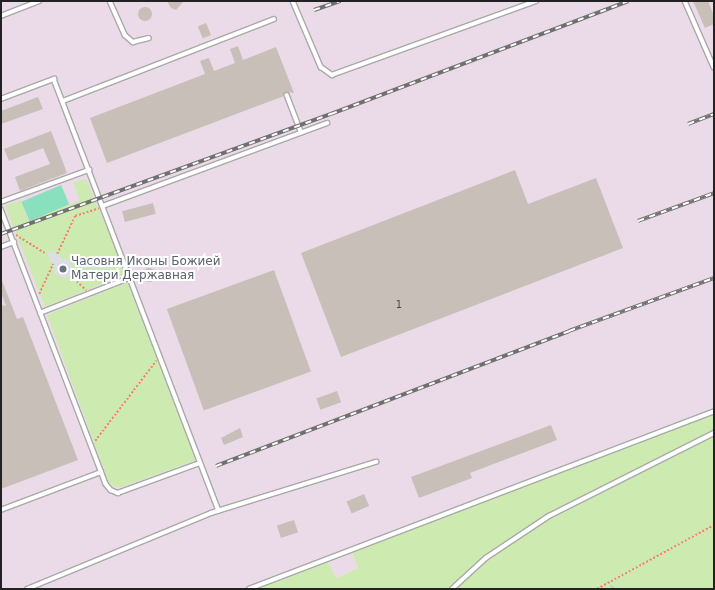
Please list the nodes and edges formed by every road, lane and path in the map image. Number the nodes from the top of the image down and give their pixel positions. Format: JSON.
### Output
{"nodes":[{"id":1,"x":39,"y":1,"type":"edge"},
{"id":2,"x":110,"y":1,"type":"edge"},
{"id":3,"x":293,"y":1,"type":"edge"},
{"id":4,"x":536,"y":1,"type":"edge"},
{"id":5,"x":685,"y":1,"type":"edge"},
{"id":6,"x":33,"y":2,"type":"edge"},
{"id":7,"x":1,"y":16,"type":"edge"},
{"id":8,"x":274,"y":19,"type":"dead end"},
{"id":9,"x":149,"y":38,"type":"dead end"},
{"id":10,"x":714,"y":67,"type":"edge"},
{"id":11,"x":287,"y":95,"type":"dead end"},
{"id":12,"x":1,"y":99,"type":"edge"},
{"id":13,"x":63,"y":101,"type":"junction"},
{"id":14,"x":327,"y":123,"type":"dead end"},
{"id":15,"x":301,"y":132,"type":"junction"},
{"id":16,"x":89,"y":170,"type":"junction"},
{"id":17,"x":1,"y":202,"type":"edge"},
{"id":18,"x":103,"y":206,"type":"junction"},
{"id":19,"x":1,"y":209,"type":"edge"},
{"id":20,"x":9,"y":231,"type":"junction"},
{"id":21,"x":14,"y":242,"type":"junction"},
{"id":22,"x":1,"y":247,"type":"edge"},
{"id":23,"x":47,"y":254,"type":"dead end"},
{"id":24,"x":57,"y":254,"type":"dead end"},
{"id":25,"x":53,"y":264,"type":"dead end"},
{"id":26,"x":72,"y":276,"type":"dead end"},
{"id":27,"x":132,"y":277,"type":"junction"},
{"id":28,"x":90,"y":293,"type":"junction"},
{"id":29,"x":36,"y":301,"type":"junction"},
{"id":30,"x":40,"y":313,"type":"junction"},
{"id":31,"x":161,"y":355,"type":"junction"},
{"id":32,"x":714,"y":411,"type":"edge"},
{"id":33,"x":714,"y":433,"type":"edge"},
{"id":34,"x":91,"y":446,"type":"junction"},
{"id":35,"x":376,"y":462,"type":"dead end"},
{"id":36,"x":200,"y":463,"type":"junction"},
{"id":37,"x":101,"y":472,"type":"junction"},
{"id":38,"x":1,"y":510,"type":"edge"},
{"id":39,"x":219,"y":510,"type":"junction"},
{"id":40,"x":714,"y":525,"type":"edge"},
{"id":41,"x":27,"y":589,"type":"edge"},
{"id":42,"x":249,"y":589,"type":"edge"},
{"id":43,"x":452,"y":589,"type":"edge"},
{"id":44,"x":598,"y":589,"type":"edge"}],
"edges":[{"from":1,"to":6,"type":"lane"},
{"from":2,"to":9,"type":"lane"},
{"from":3,"to":4,"type":"lane"},
{"from":5,"to":10,"type":"lane"},
{"from":6,"to":7,"type":"lane"},
{"from":8,"to":13,"type":"lane"},
{"from":11,"to":15,"type":"lane"},
{"from":12,"to":13,"type":"lane"},
{"from":13,"to":16,"type":"lane"},
{"from":14,"to":15,"type":"lane"},
{"from":15,"to":18,"type":"lane"},
{"from":16,"to":17,"type":"lane"},
{"from":16,"to":18,"type":"lane"},
{"from":18,"to":24,"type":"path"},
{"from":18,"to":27,"type":"lane"},
{"from":19,"to":20,"type":"lane"},
{"from":20,"to":21,"type":"lane"},
{"from":20,"to":23,"type":"path"},
{"from":21,"to":22,"type":"lane"},
{"from":21,"to":29,"type":"lane"},
{"from":25,"to":29,"type":"path"},
{"from":26,"to":28,"type":"path"},
{"from":27,"to":28,"type":"lane"},
{"from":27,"to":31,"type":"lane"},
{"from":28,"to":30,"type":"lane"},
{"from":29,"to":30,"type":"lane"},
{"from":30,"to":34,"type":"lane"},
{"from":31,"to":34,"type":"path"},
{"from":31,"to":36,"type":"lane"},
{"from":32,"to":42,"type":"lane"},
{"from":33,"to":43,"type":"lane"},
{"from":34,"to":37,"type":"lane"},
{"from":35,"to":39,"type":"lane"},
{"from":36,"to":37,"type":"lane"},
{"from":36,"to":39,"type":"lane"},
{"from":37,"to":38,"type":"lane"},
{"from":39,"to":41,"type":"lane"},
{"from":40,"to":44,"type":"path"}]}
